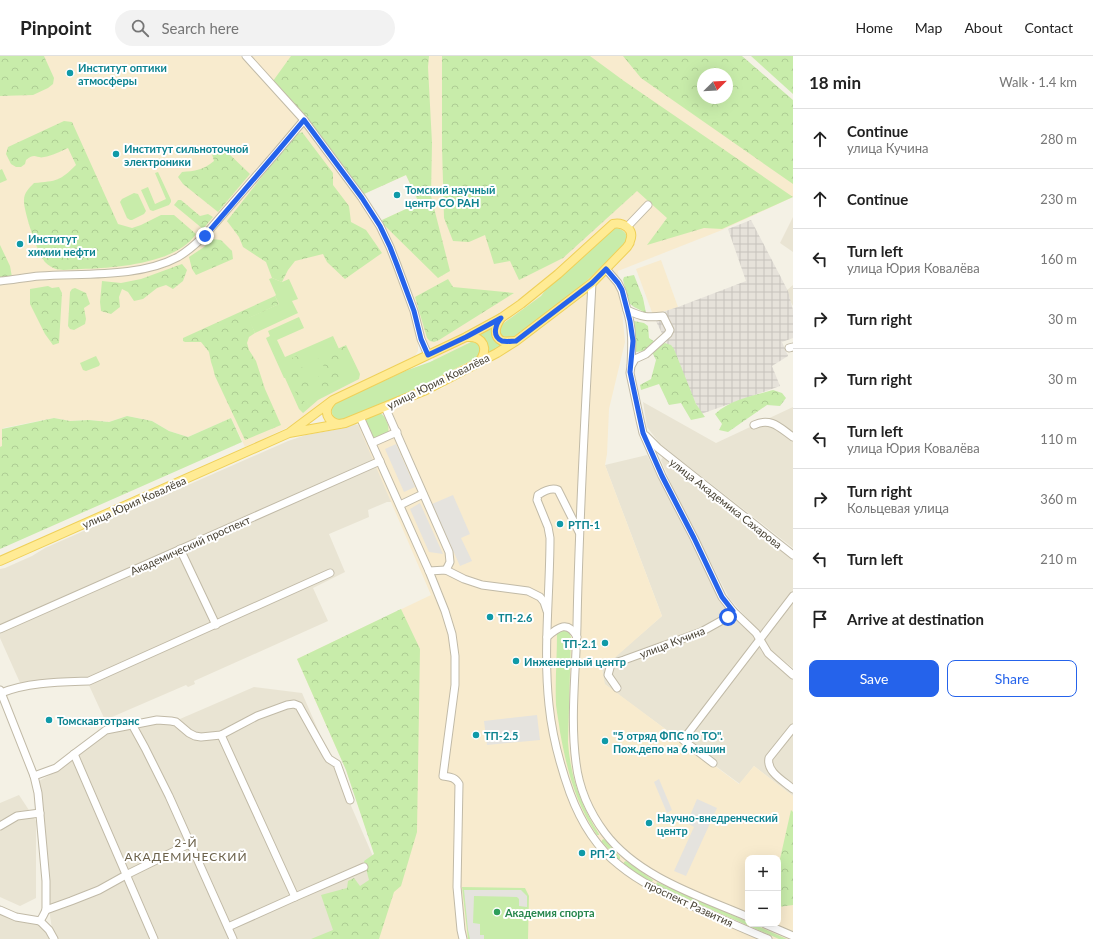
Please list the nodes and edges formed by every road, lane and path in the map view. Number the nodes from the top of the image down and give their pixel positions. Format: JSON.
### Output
{"nodes":[{"id":1,"x":246,"y":56,"type":"edge"},
{"id":2,"x":304,"y":120,"type":"junction"},
{"id":3,"x":648,"y":205,"type":"dead end"},
{"id":4,"x":627,"y":227,"type":"junction"},
{"id":5,"x":606,"y":269,"type":"junction"},
{"id":6,"x":0,"y":281,"type":"edge"},
{"id":7,"x":592,"y":283,"type":"junction"},
{"id":8,"x":627,"y":310,"type":"junction"},
{"id":9,"x":501,"y":318,"type":"junction"},
{"id":10,"x":466,"y":337,"type":"junction"},
{"id":11,"x":516,"y":341,"type":"junction"},
{"id":12,"x":428,"y":355,"type":"junction"},
{"id":13,"x":478,"y":362,"type":"junction"},
{"id":14,"x":631,"y":366,"type":"junction"},
{"id":15,"x":333,"y":400,"type":"junction"},
{"id":16,"x":386,"y":406,"type":"junction"},
{"id":17,"x":360,"y":417,"type":"junction"},
{"id":18,"x":340,"y":424,"type":"junction"},
{"id":19,"x":754,"y":425,"type":"dead end"},
{"id":20,"x":397,"y":432,"type":"junction"},
{"id":21,"x":289,"y":433,"type":"junction"},
{"id":22,"x":793,"y":437,"type":"edge"},
{"id":23,"x":372,"y":443,"type":"junction"},
{"id":24,"x":654,"y":450,"type":"junction"},
{"id":25,"x":380,"y":461,"type":"junction"},
{"id":26,"x":423,"y":494,"type":"junction"},
{"id":27,"x":400,"y":505,"type":"junction"},
{"id":28,"x":580,"y":532,"type":"junction"},
{"id":29,"x":180,"y":549,"type":"junction"},
{"id":30,"x":793,"y":555,"type":"edge"},
{"id":31,"x":0,"y":561,"type":"edge"},
{"id":32,"x":446,"y":570,"type":"junction"},
{"id":33,"x":429,"y":571,"type":"junction"},
{"id":34,"x":330,"y":573,"type":"dead end"},
{"id":35,"x":793,"y":596,"type":"edge"},
{"id":36,"x":733,"y":611,"type":"junction"},
{"id":37,"x":548,"y":616,"type":"junction"},
{"id":38,"x":216,"y":625,"type":"junction"},
{"id":39,"x":0,"y":629,"type":"edge"},
{"id":40,"x":547,"y":637,"type":"junction"},
{"id":41,"x":577,"y":637,"type":"junction"},
{"id":42,"x":760,"y":638,"type":"junction"},
{"id":43,"x":793,"y":675,"type":"edge"},
{"id":44,"x":617,"y":688,"type":"dead end"},
{"id":45,"x":0,"y":692,"type":"edge"},
{"id":46,"x":133,"y":724,"type":"junction"},
{"id":47,"x":793,"y":728,"type":"edge"},
{"id":48,"x":221,"y":735,"type":"junction"},
{"id":49,"x":74,"y":754,"type":"junction"},
{"id":50,"x":714,"y":763,"type":"dead end"},
{"id":51,"x":34,"y":776,"type":"junction"},
{"id":52,"x":793,"y":789,"type":"edge"},
{"id":53,"x":350,"y":800,"type":"dead end"},
{"id":54,"x":40,"y":813,"type":"junction"},
{"id":55,"x":0,"y":826,"type":"edge"},
{"id":56,"x":605,"y":834,"type":"junction"},
{"id":57,"x":596,"y":841,"type":"junction"},
{"id":58,"x":191,"y":843,"type":"junction"},
{"id":59,"x":626,"y":856,"type":"junction"},
{"id":60,"x":618,"y":865,"type":"junction"},
{"id":61,"x":364,"y":867,"type":"dead end"},
{"id":62,"x":126,"y":875,"type":"junction"},
{"id":63,"x":295,"y":896,"type":"junction"},
{"id":64,"x":0,"y":910,"type":"edge"},
{"id":65,"x":46,"y":910,"type":"junction"},
{"id":66,"x":745,"y":916,"type":"edge"},
{"id":67,"x":40,"y":921,"type":"junction"},
{"id":68,"x":228,"y":927,"type":"junction"},
{"id":69,"x":772,"y":927,"type":"edge"},
{"id":70,"x":793,"y":936,"type":"edge"},
{"id":71,"x":54,"y":939,"type":"edge"},
{"id":72,"x":154,"y":939,"type":"edge"},
{"id":73,"x":233,"y":939,"type":"edge"},
{"id":74,"x":463,"y":939,"type":"edge"},
{"id":75,"x":768,"y":939,"type":"edge"}],
"edges":[{"from":1,"to":2,"type":"street"},
{"from":2,"to":6,"type":"street"},
{"from":2,"to":12,"type":"street"},
{"from":3,"to":4,"type":"street"},
{"from":4,"to":5,"type":"main road","name":"улица Юрия Ковалёва"},
{"from":4,"to":9,"type":"main road","name":"улица Юрия Ковалёва"},
{"from":5,"to":7,"type":"main road","name":"улица Юрия Ковалёва"},
{"from":5,"to":8,"type":"street"},
{"from":7,"to":11,"type":"main road","name":"улица Юрия Ковалёва"},
{"from":7,"to":28,"type":"street","name":"проспект Развития"},
{"from":8,"to":14,"type":"street"},
{"from":8,"to":14,"type":"street"},
{"from":9,"to":10,"type":"main road","name":"улица Юрия Ковалёва"},
{"from":9,"to":11,"type":"main road"},
{"from":10,"to":12,"type":"main road","name":"улица Юрия Ковалёва"},
{"from":10,"to":13,"type":"main road"},
{"from":11,"to":13,"type":"main road","name":"улица Юрия Ковалёва"},
{"from":12,"to":15,"type":"main road","name":"улица Юрия Ковалёва"},
{"from":13,"to":16,"type":"main road","name":"улица Юрия Ковалёва"},
{"from":14,"to":24,"type":"street","name":"улица Академика Сахарова"},
{"from":15,"to":18,"type":"main road"},
{"from":15,"to":21,"type":"main road","name":"улица Юрия Ковалёва"},
{"from":16,"to":17,"type":"main road","name":"улица Юрия Ковалёва"},
{"from":16,"to":20,"type":"street"},
{"from":17,"to":18,"type":"main road","name":"улица Юрия Ковалёва"},
{"from":17,"to":23,"type":"street"},
{"from":18,"to":21,"type":"main road","name":"улица Юрия Ковалёва"},
{"from":19,"to":22,"type":"street"},
{"from":20,"to":23,"type":"street"},
{"from":20,"to":26,"type":"street"},
{"from":21,"to":31,"type":"main road","name":"улица Юрия Ковалёва"},
{"from":23,"to":25,"type":"street"},
{"from":24,"to":30,"type":"street","name":"улица Академика Сахарова"},
{"from":24,"to":36,"type":"street"},
{"from":25,"to":27,"type":"street"},
{"from":25,"to":29,"type":"street","name":"Академический проспект"},
{"from":26,"to":27,"type":"street"},
{"from":26,"to":32,"type":"street"},
{"from":27,"to":33,"type":"street"},
{"from":28,"to":37,"type":"street","name":"проспект Развития"},
{"from":28,"to":41,"type":"street","name":"проспект Развития"},
{"from":29,"to":38,"type":"street"},
{"from":29,"to":39,"type":"street","name":"Академический проспект"},
{"from":32,"to":33,"type":"street"},
{"from":32,"to":37,"type":"street"},
{"from":33,"to":74,"type":"street"},
{"from":34,"to":38,"type":"street"},
{"from":35,"to":42,"type":"street"},
{"from":36,"to":42,"type":"street"},
{"from":36,"to":44,"type":"street","name":"улица Кучина"},
{"from":37,"to":40,"type":"street","name":"проспект Развития"},
{"from":38,"to":45,"type":"street"},
{"from":40,"to":41,"type":"street"},
{"from":40,"to":57,"type":"street","name":"проспект Развития"},
{"from":41,"to":56,"type":"street","name":"проспект Развития"},
{"from":42,"to":43,"type":"street"},
{"from":42,"to":50,"type":"street"},
{"from":45,"to":51,"type":"street"},
{"from":46,"to":48,"type":"street"},
{"from":46,"to":49,"type":"street"},
{"from":46,"to":58,"type":"street"},
{"from":47,"to":52,"type":"street"},
{"from":48,"to":53,"type":"street"},
{"from":48,"to":63,"type":"street"},
{"from":49,"to":51,"type":"street"},
{"from":49,"to":62,"type":"street"},
{"from":51,"to":54,"type":"street"},
{"from":54,"to":55,"type":"street"},
{"from":54,"to":65,"type":"street"},
{"from":56,"to":57,"type":"street"},
{"from":56,"to":59,"type":"street","name":"проспект Развития"},
{"from":57,"to":60,"type":"street","name":"проспект Развития"},
{"from":58,"to":62,"type":"street"},
{"from":58,"to":68,"type":"street"},
{"from":59,"to":60,"type":"street"},
{"from":59,"to":66,"type":"street","name":"проспект Развития"},
{"from":60,"to":75,"type":"street","name":"проспект Развития"},
{"from":61,"to":63,"type":"street"},
{"from":62,"to":65,"type":"street"},
{"from":62,"to":72,"type":"street"},
{"from":63,"to":68,"type":"street"},
{"from":64,"to":67,"type":"street"},
{"from":65,"to":67,"type":"street"},
{"from":67,"to":71,"type":"street"},
{"from":68,"to":73,"type":"street"},
{"from":69,"to":70,"type":"street"}]}
